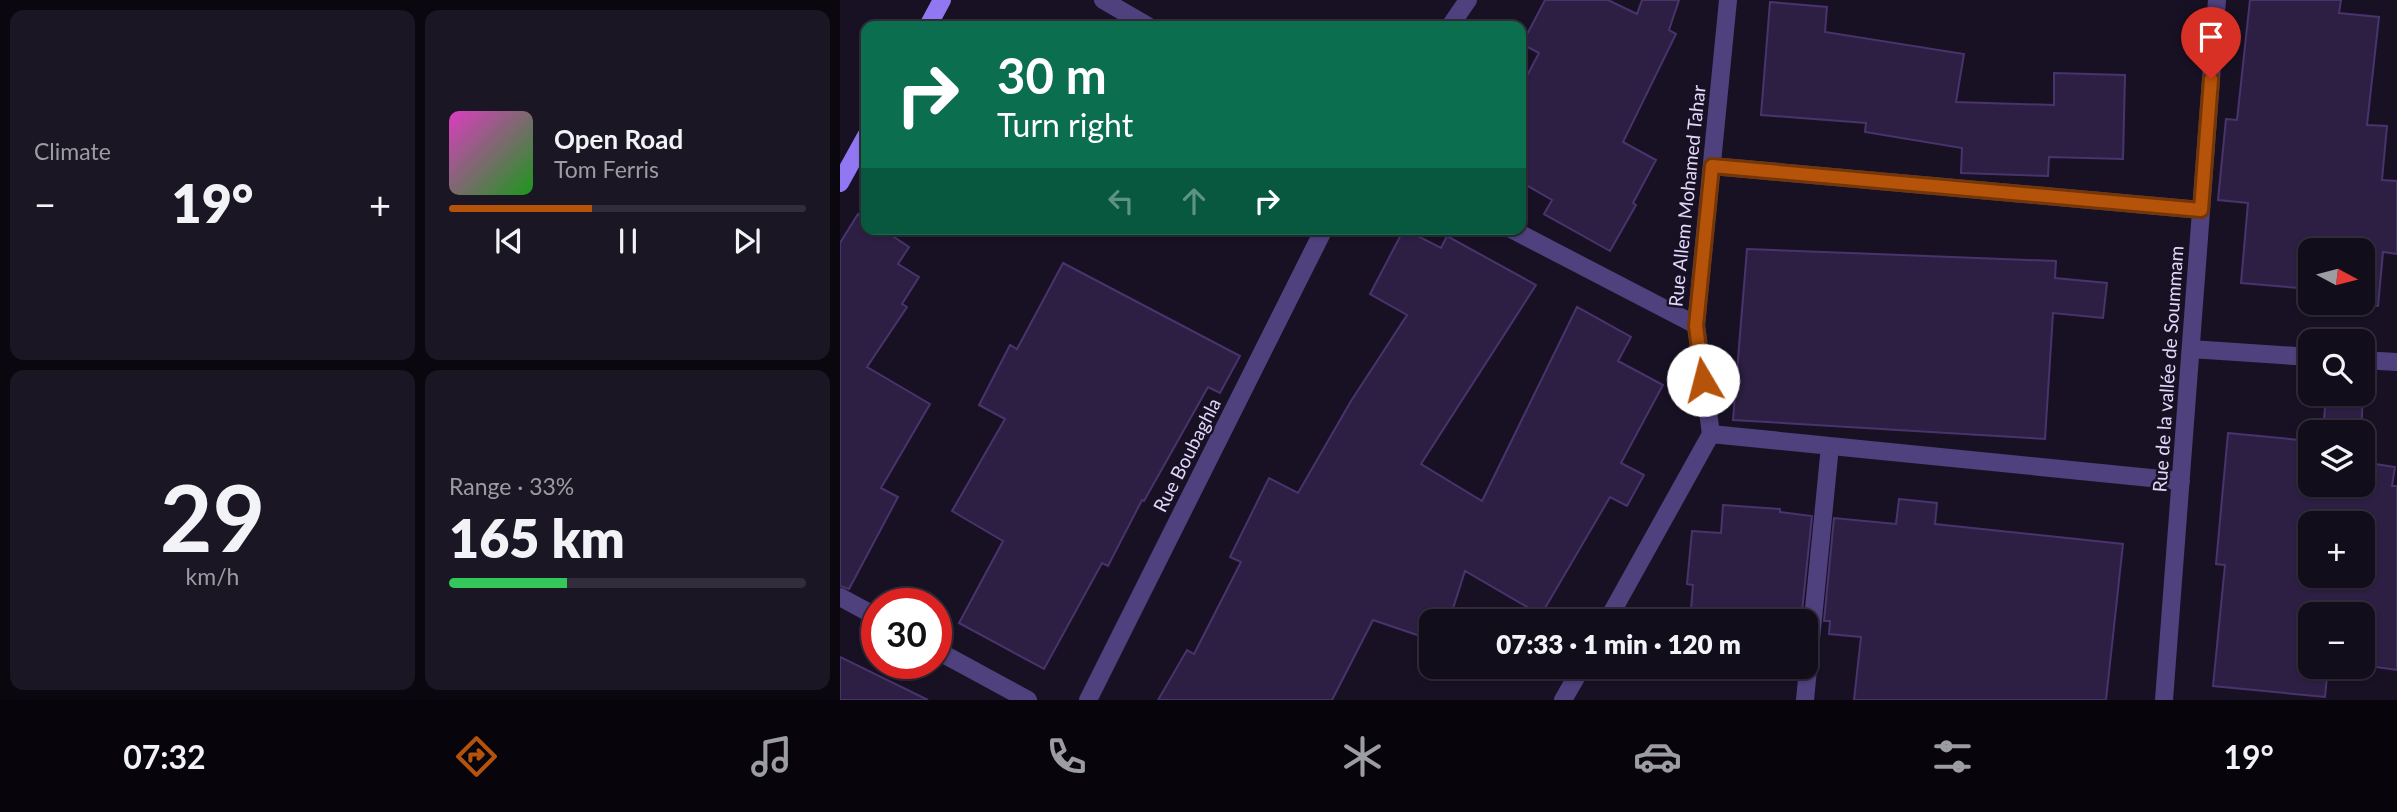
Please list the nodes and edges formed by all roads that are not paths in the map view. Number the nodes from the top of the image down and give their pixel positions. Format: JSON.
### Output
{"nodes":[{"id":1,"x":942,"y":0,"type":"edge"},
{"id":2,"x":1103,"y":0,"type":"edge"},
{"id":3,"x":1468,"y":0,"type":"edge"},
{"id":4,"x":1728,"y":0,"type":"edge"},
{"id":5,"x":2217,"y":0,"type":"edge"},
{"id":6,"x":931,"y":21,"type":"edge"},
{"id":7,"x":1139,"y":21,"type":"edge"},
{"id":8,"x":1453,"y":21,"type":"edge"},
{"id":9,"x":861,"y":145,"type":"edge"},
{"id":10,"x":1712,"y":166,"type":"junction"},
{"id":11,"x":840,"y":183,"type":"edge"},
{"id":12,"x":2201,"y":210,"type":"junction"},
{"id":13,"x":1321,"y":235,"type":"edge"},
{"id":14,"x":1522,"y":235,"type":"edge"},
{"id":15,"x":1696,"y":326,"type":"junction"},
{"id":16,"x":2191,"y":349,"type":"junction"},
{"id":17,"x":2298,"y":355,"type":"edge"},
{"id":18,"x":2375,"y":361,"type":"edge"},
{"id":19,"x":2397,"y":362,"type":"edge"},
{"id":20,"x":1711,"y":433,"type":"junction"},
{"id":21,"x":1830,"y":446,"type":"junction"},
{"id":22,"x":2181,"y":481,"type":"junction"},
{"id":23,"x":840,"y":597,"type":"edge"},
{"id":24,"x":861,"y":608,"type":"edge"},
{"id":25,"x":1614,"y":609,"type":"edge"},
{"id":26,"x":952,"y":659,"type":"edge"},
{"id":27,"x":1575,"y":679,"type":"edge"},
{"id":28,"x":1028,"y":700,"type":"edge"},
{"id":29,"x":1088,"y":700,"type":"edge"},
{"id":30,"x":1563,"y":700,"type":"edge"},
{"id":31,"x":1805,"y":700,"type":"edge"},
{"id":32,"x":2164,"y":700,"type":"edge"}],
"edges":[{"from":1,"to":6,"type":"main road"},
{"from":2,"to":7,"type":"street"},
{"from":3,"to":8,"type":"street"},
{"from":4,"to":10,"type":"street","name":"Rue Allem Mohamed Tahar"},
{"from":5,"to":12,"type":"street","name":"Rue de la vallée de Soummam"},
{"from":9,"to":11,"type":"main road"},
{"from":10,"to":12,"type":"street"},
{"from":10,"to":15,"type":"street","name":"Rue Allem Mohamed Tahar"},
{"from":12,"to":16,"type":"street","name":"Rue de la vallée de Soummam"},
{"from":13,"to":29,"type":"street","name":"Rue Boubaghla"},
{"from":14,"to":15,"type":"street"},
{"from":15,"to":20,"type":"street","name":"Rue Allem Mohamed Tahar"},
{"from":16,"to":17,"type":"street"},
{"from":16,"to":22,"type":"street","name":"Rue de la vallée de Soummam"},
{"from":18,"to":19,"type":"street"},
{"from":20,"to":21,"type":"street"},
{"from":20,"to":25,"type":"street"},
{"from":21,"to":22,"type":"street"},
{"from":21,"to":31,"type":"street"},
{"from":22,"to":32,"type":"street","name":"Rue de la vallée de Soummam"},
{"from":23,"to":24,"type":"street"},
{"from":26,"to":28,"type":"street"},
{"from":27,"to":30,"type":"street"}]}
